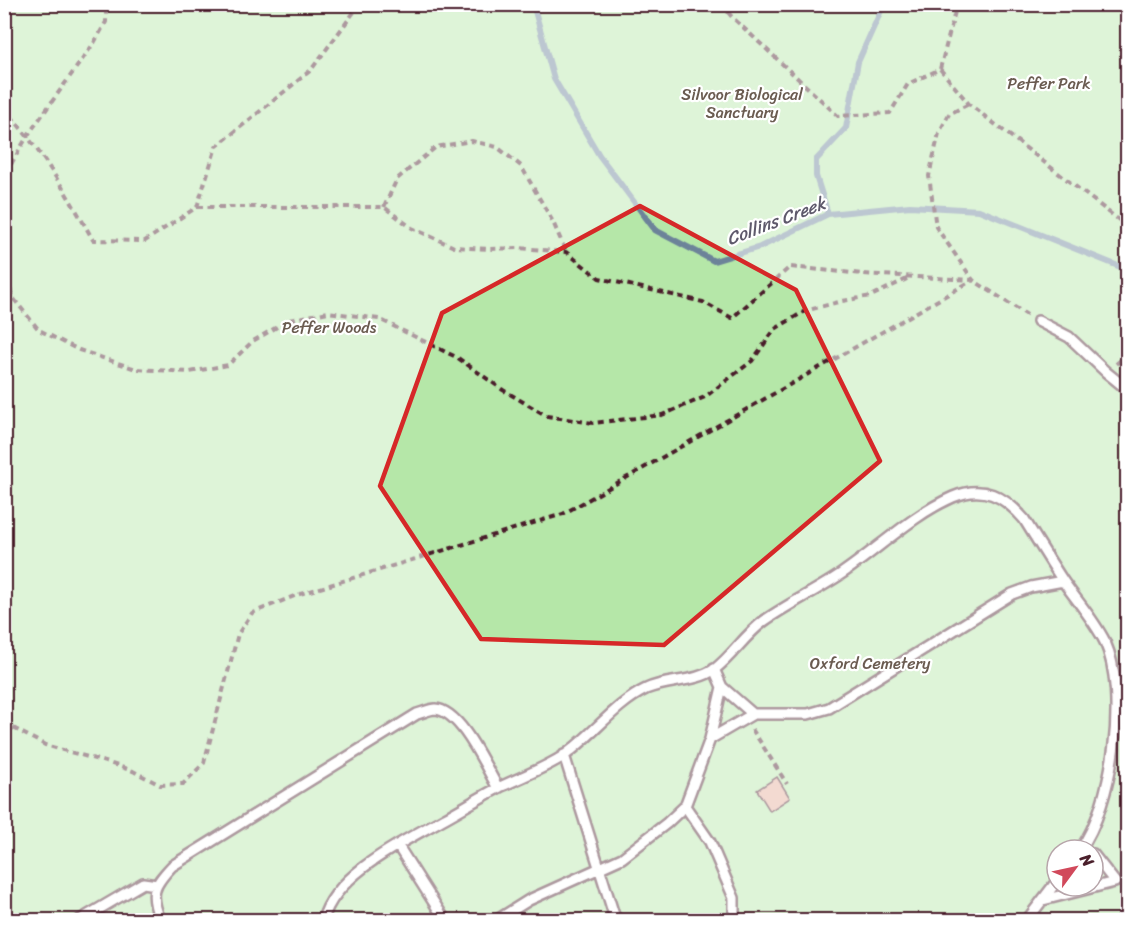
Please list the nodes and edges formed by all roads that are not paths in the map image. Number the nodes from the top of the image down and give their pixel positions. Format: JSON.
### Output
{"nodes":[{"id":1,"x":1038,"y":321,"type":"road end"},
{"id":2,"x":1128,"y":390,"type":"edge"},
{"id":3,"x":1063,"y":581,"type":"junction"},
{"id":4,"x":714,"y":669,"type":"junction"},
{"id":5,"x":722,"y":687,"type":"junction"},
{"id":6,"x":749,"y":716,"type":"junction"},
{"id":7,"x":710,"y":739,"type":"junction"},
{"id":8,"x":564,"y":755,"type":"junction"},
{"id":9,"x":498,"y":788,"type":"junction"},
{"id":10,"x":685,"y":806,"type":"junction"},
{"id":11,"x":1089,"y":838,"type":"edge"},
{"id":12,"x":398,"y":846,"type":"junction"},
{"id":13,"x":599,"y":868,"type":"junction"},
{"id":14,"x":1105,"y":869,"type":"edge"},
{"id":15,"x":1105,"y":884,"type":"edge"},
{"id":16,"x":157,"y":885,"type":"junction"},
{"id":17,"x":1045,"y":897,"type":"edge"},
{"id":18,"x":1051,"y":898,"type":"edge"},
{"id":19,"x":1043,"y":900,"type":"junction"},
{"id":20,"x":80,"y":921,"type":"edge"},
{"id":21,"x":160,"y":921,"type":"edge"},
{"id":22,"x":323,"y":921,"type":"edge"},
{"id":23,"x":445,"y":921,"type":"edge"},
{"id":24,"x":497,"y":921,"type":"edge"},
{"id":25,"x":618,"y":921,"type":"edge"},
{"id":26,"x":734,"y":921,"type":"edge"},
{"id":27,"x":1028,"y":921,"type":"edge"}],
"edges":[{"from":1,"to":2,"type":"lane"},
{"from":3,"to":4,"type":"lane"},
{"from":3,"to":6,"type":"lane"},
{"from":3,"to":11,"type":"lane"},
{"from":4,"to":5,"type":"lane"},
{"from":4,"to":8,"type":"lane"},
{"from":5,"to":6,"type":"lane"},
{"from":5,"to":7,"type":"lane"},
{"from":6,"to":7,"type":"lane"},
{"from":7,"to":10,"type":"lane"},
{"from":8,"to":9,"type":"lane"},
{"from":8,"to":13,"type":"lane"},
{"from":9,"to":12,"type":"lane"},
{"from":9,"to":16,"type":"lane"},
{"from":10,"to":13,"type":"lane"},
{"from":10,"to":26,"type":"lane"},
{"from":12,"to":22,"type":"lane"},
{"from":12,"to":23,"type":"lane"},
{"from":13,"to":24,"type":"lane"},
{"from":13,"to":25,"type":"lane"},
{"from":14,"to":15,"type":"lane"},
{"from":16,"to":20,"type":"lane"},
{"from":16,"to":21,"type":"lane"},
{"from":17,"to":19,"type":"lane"},
{"from":18,"to":19,"type":"lane"},
{"from":19,"to":27,"type":"lane"}]}
